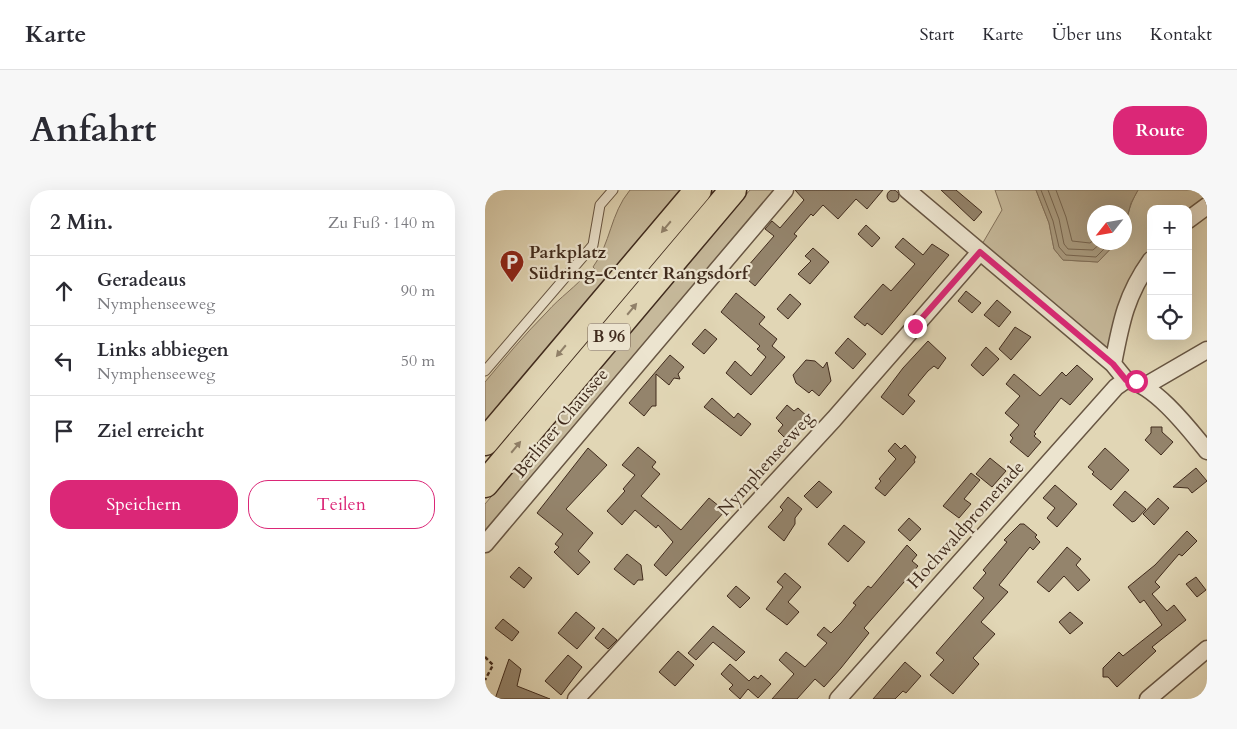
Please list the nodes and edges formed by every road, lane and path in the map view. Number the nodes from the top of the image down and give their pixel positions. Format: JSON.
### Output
{"nodes":[{"id":1,"x":613,"y":190,"type":"edge"},
{"id":2,"x":698,"y":190,"type":"edge"},
{"id":3,"x":733,"y":190,"type":"edge"},
{"id":4,"x":785,"y":190,"type":"edge"},
{"id":5,"x":907,"y":190,"type":"edge"},
{"id":6,"x":1207,"y":206,"type":"edge"},
{"id":7,"x":1192,"y":217,"type":"edge"},
{"id":8,"x":980,"y":252,"type":"junction"},
{"id":9,"x":1147,"y":266,"type":"edge"},
{"id":10,"x":1207,"y":350,"type":"edge"},
{"id":11,"x":1113,"y":364,"type":"junction"},
{"id":12,"x":485,"y":371,"type":"edge"},
{"id":13,"x":1126,"y":380,"type":"junction"},
{"id":14,"x":1145,"y":386,"type":"junction"},
{"id":15,"x":485,"y":442,"type":"edge"},
{"id":16,"x":1207,"y":451,"type":"edge"},
{"id":17,"x":485,"y":484,"type":"edge"},
{"id":18,"x":485,"y":544,"type":"edge"},
{"id":19,"x":1207,"y":650,"type":"edge"},
{"id":20,"x":485,"y":657,"type":"edge"},
{"id":21,"x":485,"y":680,"type":"edge"},
{"id":22,"x":576,"y":699,"type":"edge"},
{"id":23,"x":838,"y":699,"type":"edge"},
{"id":24,"x":1148,"y":699,"type":"edge"}],
"edges":[{"from":1,"to":12,"type":"lane"},
{"from":2,"to":15,"type":"main road","number":"B 96","one_way":true},
{"from":17,"to":3,"type":"main road","number":"B 96","one_way":true},
{"from":4,"to":18,"type":"street","name":"Berliner Chaussee"},
{"from":5,"to":8,"type":"street"},
{"from":6,"to":7,"type":"street"},
{"from":8,"to":11,"type":"street"},
{"from":8,"to":22,"type":"street","name":"Nymphenseeweg"},
{"from":9,"to":11,"type":"street"},
{"from":10,"to":14,"type":"street"},
{"from":11,"to":13,"type":"street"},
{"from":13,"to":14,"type":"street"},
{"from":13,"to":23,"type":"street","name":"Hochwaldpromenade"},
{"from":14,"to":16,"type":"street"},
{"from":19,"to":24,"type":"street"},
{"from":20,"to":21,"type":"path"}]}
